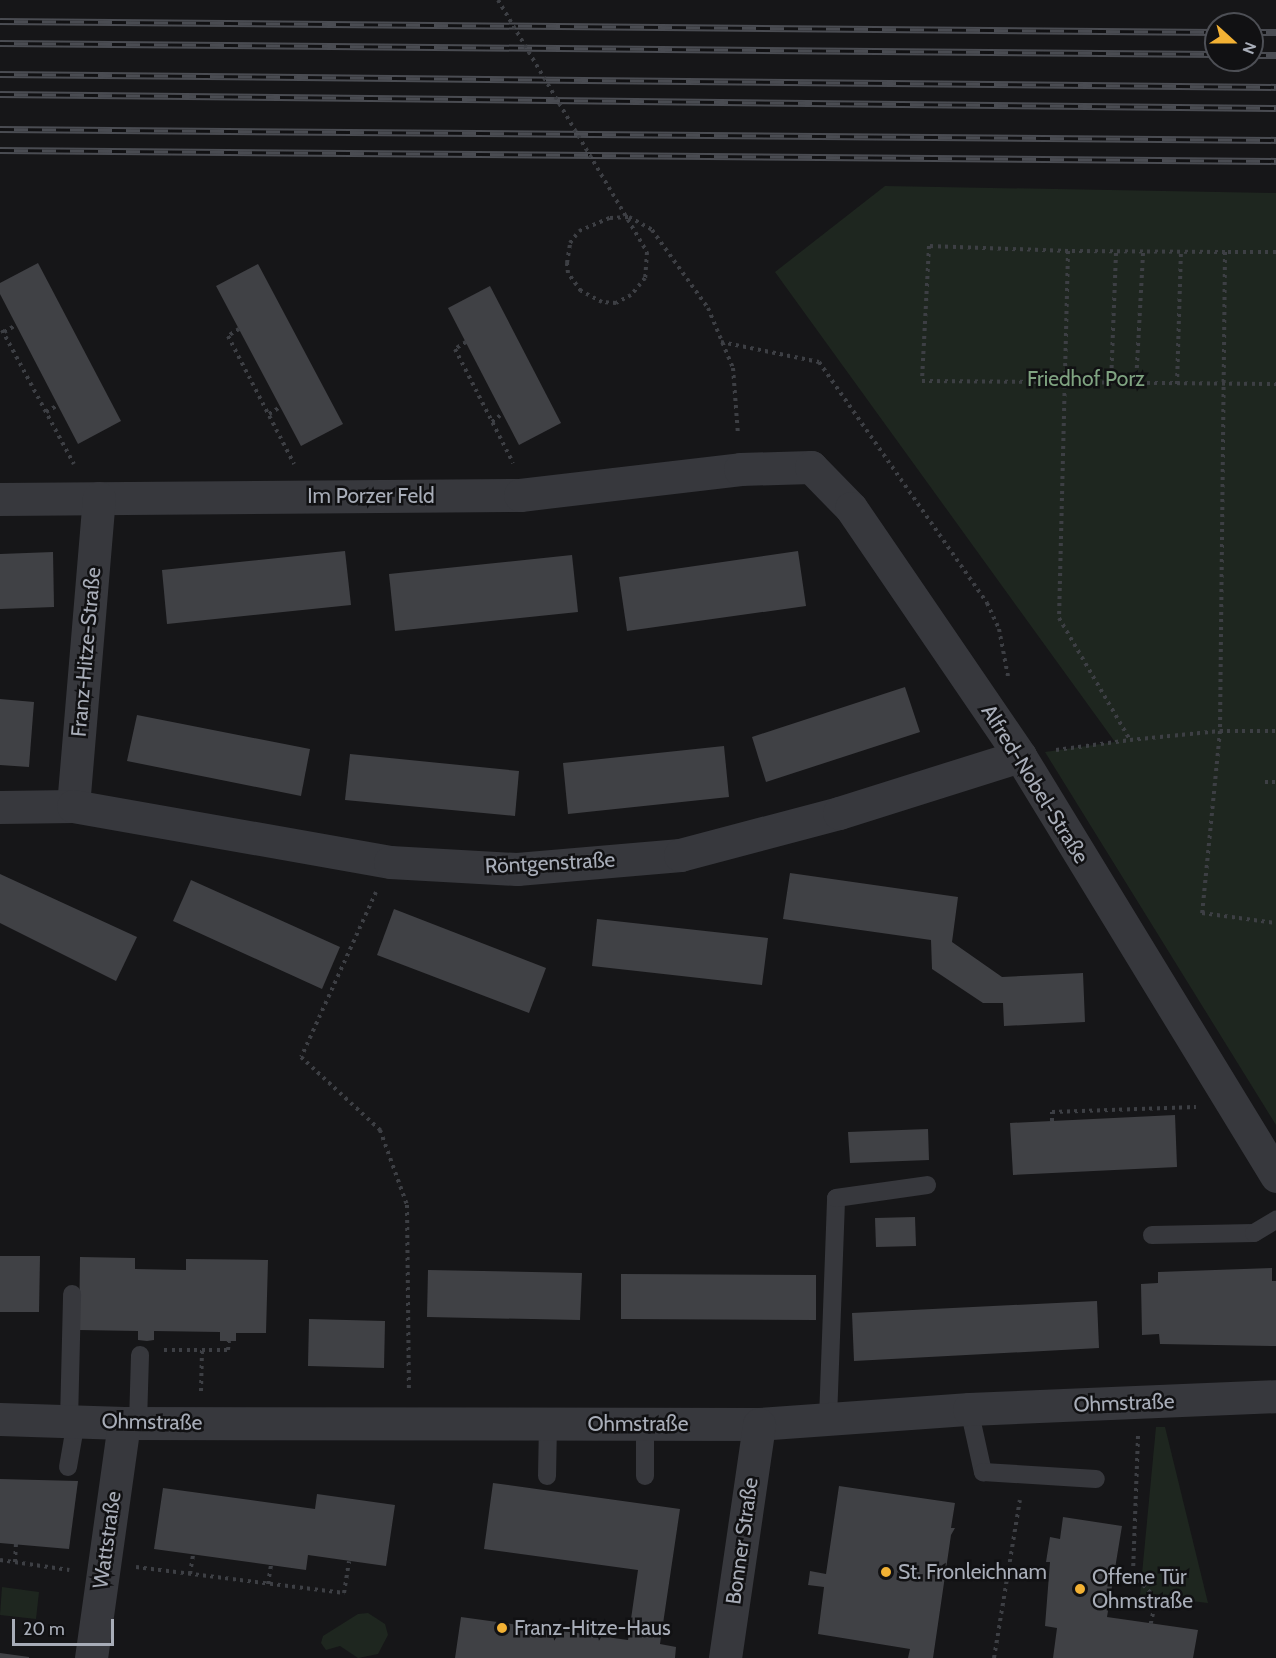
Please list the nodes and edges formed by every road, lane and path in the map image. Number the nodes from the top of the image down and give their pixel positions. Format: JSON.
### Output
{"nodes":[{"id":1,"x":498,"y":0,"type":"edge"},
{"id":2,"x":1068,"y":250,"type":"junction"},
{"id":3,"x":1116,"y":251,"type":"junction"},
{"id":4,"x":1143,"y":252,"type":"junction"},
{"id":5,"x":1181,"y":252,"type":"junction"},
{"id":6,"x":1225,"y":252,"type":"junction"},
{"id":7,"x":1276,"y":252,"type":"edge"},
{"id":8,"x":16,"y":325,"type":"dead end"},
{"id":9,"x":239,"y":329,"type":"dead end"},
{"id":10,"x":466,"y":342,"type":"dead end"},
{"id":11,"x":721,"y":342,"type":"junction"},
{"id":12,"x":1065,"y":382,"type":"junction"},
{"id":13,"x":1111,"y":383,"type":"junction"},
{"id":14,"x":1137,"y":383,"type":"junction"},
{"id":15,"x":1177,"y":384,"type":"junction"},
{"id":16,"x":1224,"y":384,"type":"junction"},
{"id":17,"x":1276,"y":384,"type":"edge"},
{"id":18,"x":58,"y":405,"type":"dead end"},
{"id":19,"x":280,"y":407,"type":"dead end"},
{"id":20,"x":46,"y":412,"type":"junction"},
{"id":21,"x":503,"y":413,"type":"dead end"},
{"id":22,"x":269,"y":414,"type":"junction"},
{"id":23,"x":492,"y":422,"type":"junction"},
{"id":24,"x":740,"y":469,"type":"junction"},
{"id":25,"x":529,"y":494,"type":"junction"},
{"id":26,"x":311,"y":496,"type":"junction"},
{"id":27,"x":95,"y":498,"type":"junction"},
{"id":28,"x":0,"y":499,"type":"edge"},
{"id":29,"x":1009,"y":683,"type":"dead end"},
{"id":30,"x":1220,"y":731,"type":"junction"},
{"id":31,"x":1276,"y":731,"type":"edge"},
{"id":32,"x":1130,"y":740,"type":"junction"},
{"id":33,"x":1020,"y":756,"type":"junction"},
{"id":34,"x":1265,"y":782,"type":"dead end"},
{"id":35,"x":1276,"y":782,"type":"edge"},
{"id":36,"x":73,"y":806,"type":"junction"},
{"id":37,"x":0,"y":807,"type":"edge"},
{"id":38,"x":390,"y":862,"type":"junction"},
{"id":39,"x":1276,"y":923,"type":"edge"},
{"id":40,"x":1233,"y":1105,"type":"junction"},
{"id":41,"x":1136,"y":1109,"type":"junction"},
{"id":42,"x":1137,"y":1117,"type":"dead end"},
{"id":43,"x":1052,"y":1121,"type":"dead end"},
{"id":44,"x":1276,"y":1176,"type":"edge"},
{"id":45,"x":927,"y":1185,"type":"dead end"},
{"id":46,"x":1276,"y":1220,"type":"edge"},
{"id":47,"x":1152,"y":1235,"type":"dead end"},
{"id":48,"x":72,"y":1294,"type":"dead end"},
{"id":49,"x":229,"y":1341,"type":"dead end"},
{"id":50,"x":202,"y":1350,"type":"junction"},
{"id":51,"x":149,"y":1353,"type":"joint"},
{"id":52,"x":1276,"y":1396,"type":"edge"},
{"id":53,"x":1130,"y":1402,"type":"junction"},
{"id":54,"x":969,"y":1409,"type":"junction"},
{"id":55,"x":0,"y":1419,"type":"edge"},
{"id":56,"x":828,"y":1419,"type":"junction"},
{"id":57,"x":72,"y":1421,"type":"junction"},
{"id":58,"x":131,"y":1423,"type":"junction"},
{"id":59,"x":200,"y":1423,"type":"junction"},
{"id":60,"x":409,"y":1423,"type":"junction"},
{"id":61,"x":548,"y":1424,"type":"junction"},
{"id":62,"x":645,"y":1424,"type":"junction"},
{"id":63,"x":759,"y":1424,"type":"junction"},
{"id":64,"x":68,"y":1467,"type":"dead end"},
{"id":65,"x":547,"y":1476,"type":"dead end"},
{"id":66,"x":645,"y":1476,"type":"dead end"},
{"id":67,"x":1096,"y":1479,"type":"dead end"},
{"id":68,"x":1019,"y":1511,"type":"dead end"},
{"id":69,"x":16,"y":1543,"type":"dead end"},
{"id":70,"x":193,"y":1554,"type":"dead end"},
{"id":71,"x":0,"y":1560,"type":"edge"},
{"id":72,"x":348,"y":1561,"type":"dead end"},
{"id":73,"x":15,"y":1562,"type":"junction"},
{"id":74,"x":271,"y":1565,"type":"dead end"},
{"id":75,"x":103,"y":1568,"type":"junction"},
{"id":76,"x":190,"y":1574,"type":"junction"},
{"id":77,"x":268,"y":1584,"type":"junction"},
{"id":78,"x":1151,"y":1623,"type":"dead end"},
{"id":79,"x":91,"y":1658,"type":"edge"},
{"id":80,"x":725,"y":1658,"type":"edge"},
{"id":81,"x":994,"y":1658,"type":"edge"}],
"edges":[{"from":1,"to":11,"type":"path","bridge":true},
{"from":2,"to":3,"type":"path"},
{"from":2,"to":12,"type":"path"},
{"from":2,"to":12,"type":"path"},
{"from":3,"to":4,"type":"path"},
{"from":3,"to":13,"type":"path"},
{"from":4,"to":5,"type":"path"},
{"from":4,"to":14,"type":"path"},
{"from":5,"to":6,"type":"path"},
{"from":5,"to":15,"type":"path"},
{"from":6,"to":7,"type":"path"},
{"from":6,"to":16,"type":"path"},
{"from":8,"to":20,"type":"path"},
{"from":9,"to":22,"type":"path"},
{"from":10,"to":23,"type":"path"},
{"from":11,"to":24,"type":"path"},
{"from":11,"to":29,"type":"path"},
{"from":12,"to":13,"type":"path"},
{"from":12,"to":32,"type":"path"},
{"from":13,"to":14,"type":"path"},
{"from":14,"to":15,"type":"path"},
{"from":15,"to":16,"type":"path"},
{"from":16,"to":17,"type":"path"},
{"from":16,"to":30,"type":"path"},
{"from":18,"to":20,"type":"path"},
{"from":19,"to":22,"type":"path"},
{"from":20,"to":27,"type":"path"},
{"from":21,"to":23,"type":"path"},
{"from":22,"to":26,"type":"path"},
{"from":23,"to":25,"type":"path"},
{"from":24,"to":25,"type":"street","name":"Im Porzer Feld"},
{"from":24,"to":33,"type":"street","name":"Alfred-Nobel-Straße"},
{"from":25,"to":26,"type":"street","name":"Im Porzer Feld"},
{"from":26,"to":27,"type":"street","name":"Im Porzer Feld"},
{"from":27,"to":28,"type":"street","name":"Im Porzer Feld"},
{"from":27,"to":36,"type":"street","name":"Franz-Hitze-Straße"},
{"from":30,"to":31,"type":"path"},
{"from":30,"to":32,"type":"path"},
{"from":30,"to":39,"type":"path"},
{"from":32,"to":33,"type":"path"},
{"from":33,"to":38,"type":"street","name":"Röntgenstraße"},
{"from":33,"to":40,"type":"street","name":"Alfred-Nobel-Straße"},
{"from":34,"to":35,"type":"path"},
{"from":36,"to":37,"type":"street","name":"Röntgenstraße"},
{"from":36,"to":38,"type":"street","name":"Röntgenstraße"},
{"from":38,"to":60,"type":"path"},
{"from":40,"to":41,"type":"path"},
{"from":40,"to":44,"type":"street","name":"Alfred-Nobel-Straße"},
{"from":41,"to":42,"type":"path"},
{"from":41,"to":43,"type":"path"},
{"from":45,"to":56,"type":"lane"},
{"from":46,"to":47,"type":"lane"},
{"from":48,"to":57,"type":"lane"},
{"from":49,"to":50,"type":"path"},
{"from":50,"to":51,"type":"path"},
{"from":50,"to":59,"type":"path"},
{"from":51,"to":58,"type":"lane"},
{"from":52,"to":53,"type":"street","name":"Ohmstraße"},
{"from":53,"to":54,"type":"street","name":"Ohmstraße"},
{"from":53,"to":78,"type":"path"},
{"from":54,"to":56,"type":"street","name":"Ohmstraße"},
{"from":54,"to":67,"type":"lane"},
{"from":55,"to":57,"type":"street","name":"Ohmstraße"},
{"from":56,"to":63,"type":"street","name":"Ohmstraße"},
{"from":57,"to":58,"type":"street","name":"Ohmstraße"},
{"from":57,"to":64,"type":"lane"},
{"from":58,"to":59,"type":"street","name":"Ohmstraße"},
{"from":58,"to":75,"type":"street","name":"Wattstraße"},
{"from":59,"to":60,"type":"street","name":"Ohmstraße"},
{"from":60,"to":61,"type":"street","name":"Ohmstraße"},
{"from":61,"to":62,"type":"street","name":"Ohmstraße"},
{"from":61,"to":65,"type":"lane"},
{"from":62,"to":63,"type":"street","name":"Ohmstraße"},
{"from":62,"to":66,"type":"lane"},
{"from":63,"to":80,"type":"street","name":"Bonner Straße"},
{"from":68,"to":81,"type":"path"},
{"from":69,"to":73,"type":"path"},
{"from":70,"to":76,"type":"path"},
{"from":71,"to":73,"type":"path"},
{"from":72,"to":77,"type":"path"},
{"from":73,"to":75,"type":"path"},
{"from":74,"to":77,"type":"path"},
{"from":75,"to":76,"type":"path"},
{"from":75,"to":79,"type":"street","name":"Wattstraße"},
{"from":76,"to":77,"type":"path"}]}
